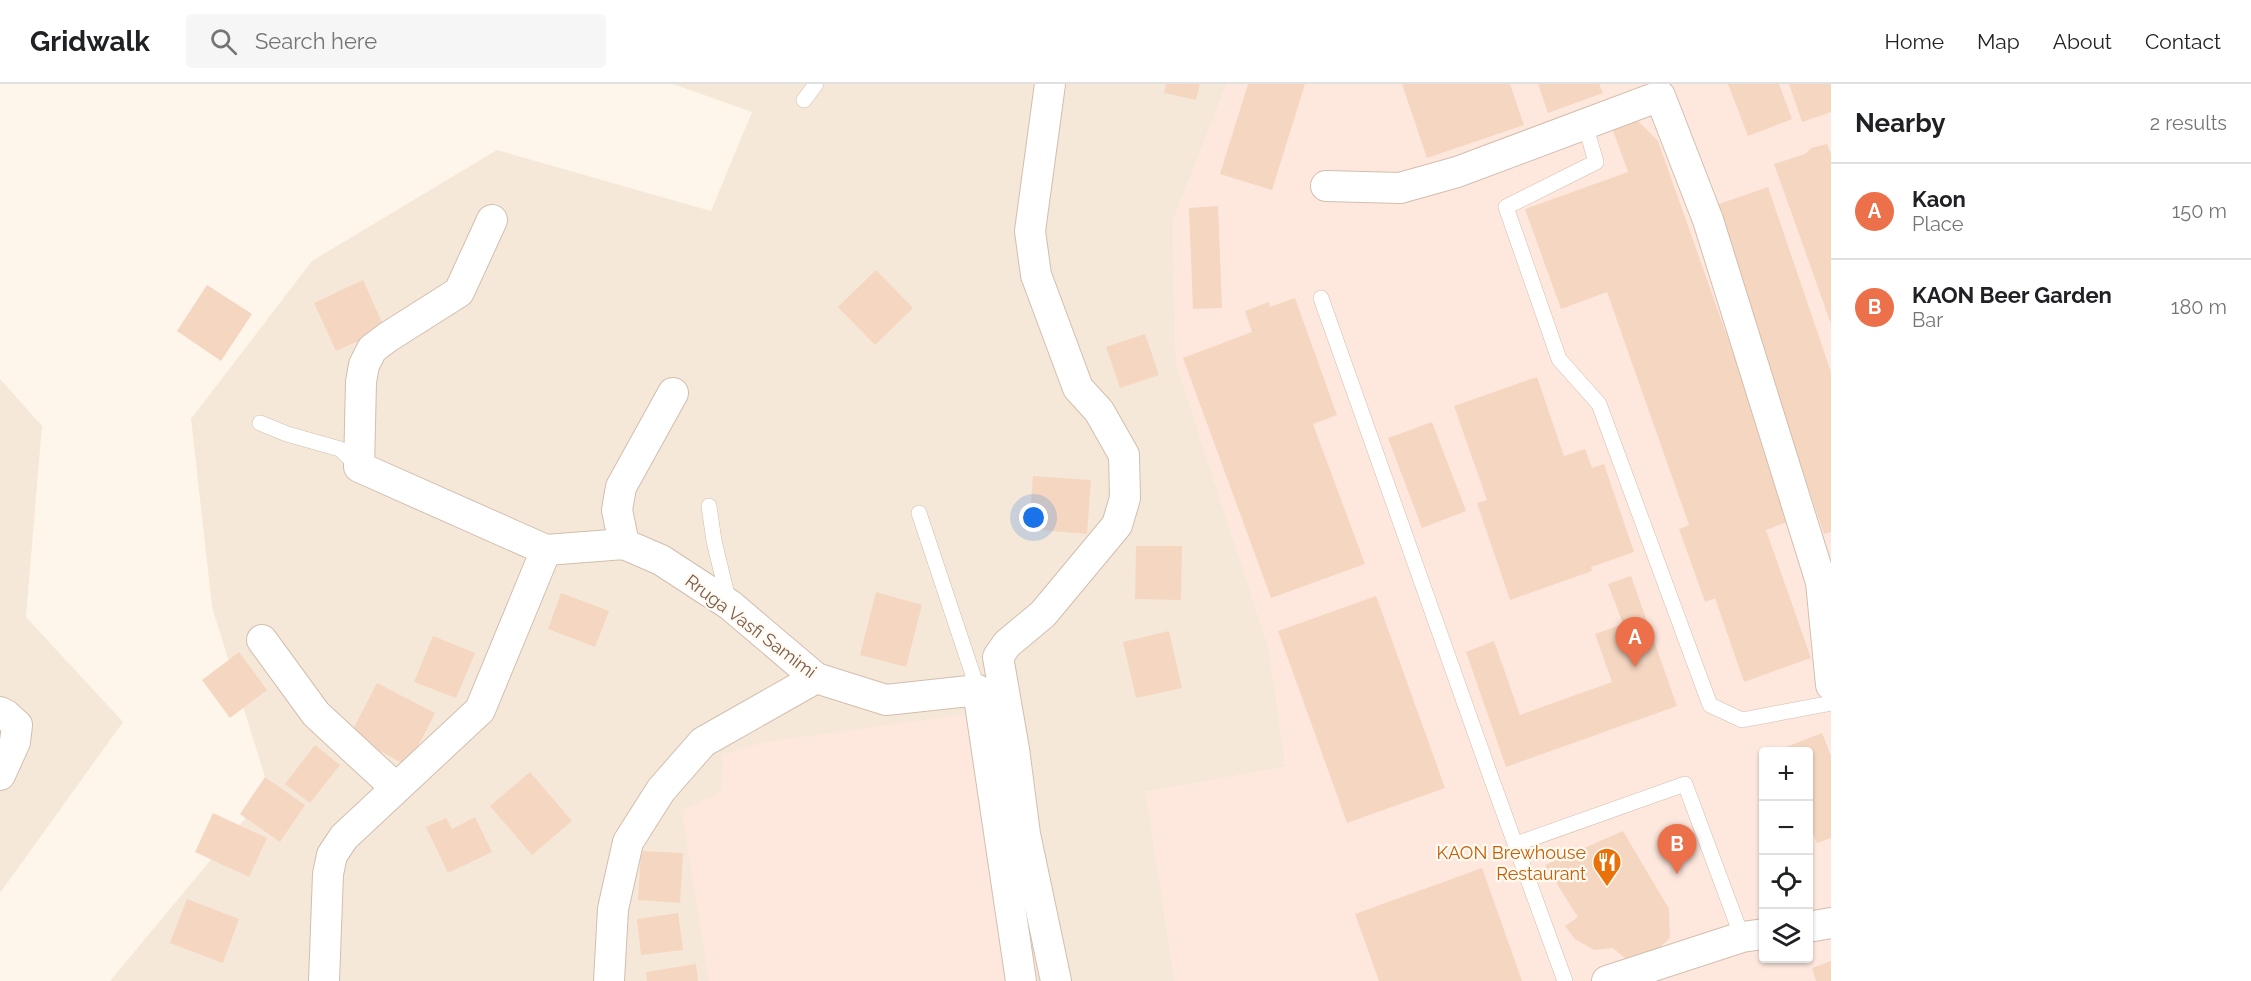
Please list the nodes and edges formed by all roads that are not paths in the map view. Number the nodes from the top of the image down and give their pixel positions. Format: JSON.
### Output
{"nodes":[{"id":1,"x":816,"y":84,"type":"edge"},
{"id":2,"x":1050,"y":84,"type":"edge"},
{"id":3,"x":1658,"y":90,"type":"edge"},
{"id":4,"x":804,"y":100,"type":"dead end"},
{"id":5,"x":1585,"y":124,"type":"junction"},
{"id":6,"x":1326,"y":186,"type":"dead end"},
{"id":7,"x":492,"y":220,"type":"dead end"},
{"id":8,"x":1321,"y":297,"type":"dead end"},
{"id":9,"x":673,"y":393,"type":"dead end"},
{"id":10,"x":260,"y":423,"type":"dead end"},
{"id":11,"x":359,"y":467,"type":"junction"},
{"id":12,"x":709,"y":506,"type":"dead end"},
{"id":13,"x":919,"y":513,"type":"dead end"},
{"id":14,"x":624,"y":544,"type":"junction"},
{"id":15,"x":546,"y":550,"type":"junction"},
{"id":16,"x":729,"y":605,"type":"junction"},
{"id":17,"x":262,"y":640,"type":"dead end"},
{"id":18,"x":816,"y":678,"type":"junction"},
{"id":19,"x":1831,"y":685,"type":"edge"},
{"id":20,"x":978,"y":690,"type":"junction"},
{"id":21,"x":1831,"y":703,"type":"edge"},
{"id":22,"x":0,"y":712,"type":"edge"},
{"id":23,"x":0,"y":776,"type":"edge"},
{"id":24,"x":396,"y":788,"type":"junction"},
{"id":25,"x":1516,"y":844,"type":"junction"},
{"id":26,"x":1831,"y":923,"type":"edge"},
{"id":27,"x":1813,"y":926,"type":"edge"},
{"id":28,"x":1753,"y":935,"type":"edge"},
{"id":29,"x":324,"y":981,"type":"edge"},
{"id":30,"x":609,"y":981,"type":"edge"},
{"id":31,"x":1021,"y":981,"type":"edge"},
{"id":32,"x":1056,"y":981,"type":"edge"},
{"id":33,"x":1565,"y":981,"type":"edge"},
{"id":34,"x":1607,"y":981,"type":"edge"}],
"edges":[{"from":1,"to":4,"type":"lane"},
{"from":2,"to":32,"type":"street"},
{"from":3,"to":5,"type":"street"},
{"from":3,"to":19,"type":"street"},
{"from":5,"to":6,"type":"street"},
{"from":5,"to":21,"type":"lane"},
{"from":7,"to":11,"type":"street"},
{"from":8,"to":25,"type":"lane"},
{"from":9,"to":14,"type":"street"},
{"from":10,"to":11,"type":"lane"},
{"from":11,"to":15,"type":"street","name":"Rruga Vasfi Samimi"},
{"from":12,"to":16,"type":"lane"},
{"from":13,"to":20,"type":"lane"},
{"from":14,"to":15,"type":"street","name":"Rruga Vasfi Samimi"},
{"from":14,"to":16,"type":"street","name":"Rruga Vasfi Samimi"},
{"from":15,"to":24,"type":"street"},
{"from":16,"to":18,"type":"street","name":"Rruga Vasfi Samimi"},
{"from":17,"to":24,"type":"street"},
{"from":18,"to":20,"type":"street","name":"Rruga Vasfi Samimi"},
{"from":18,"to":30,"type":"street"},
{"from":20,"to":31,"type":"street"},
{"from":22,"to":23,"type":"street"},
{"from":24,"to":29,"type":"street"},
{"from":25,"to":28,"type":"lane"},
{"from":25,"to":33,"type":"lane"},
{"from":26,"to":27,"type":"street"},
{"from":28,"to":34,"type":"street"}]}
